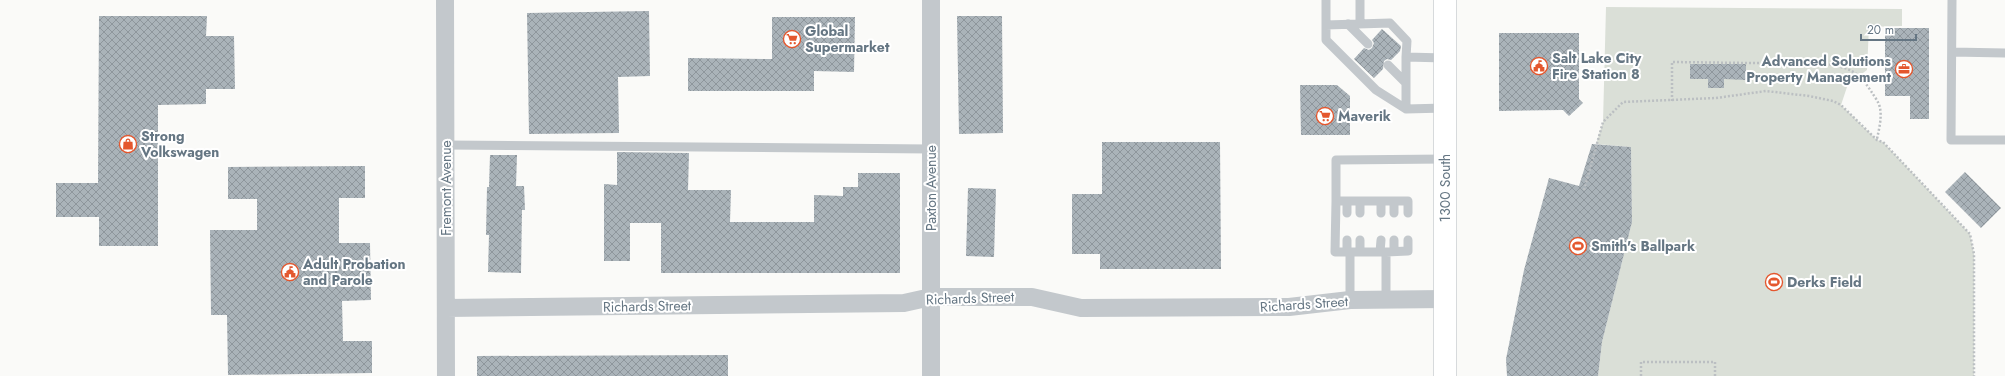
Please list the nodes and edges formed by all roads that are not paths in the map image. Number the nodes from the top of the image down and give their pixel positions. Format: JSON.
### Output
{"nodes":[{"id":1,"x":445,"y":0,"type":"edge"},
{"id":2,"x":931,"y":0,"type":"edge"},
{"id":3,"x":1326,"y":0,"type":"edge"},
{"id":4,"x":1360,"y":0,"type":"edge"},
{"id":5,"x":1445,"y":0,"type":"edge"},
{"id":6,"x":1952,"y":0,"type":"edge"},
{"id":7,"x":1348,"y":24,"type":"junction"},
{"id":8,"x":1360,"y":24,"type":"junction"},
{"id":9,"x":1326,"y":25,"type":"junction"},
{"id":10,"x":1368,"y":44,"type":"dead end"},
{"id":11,"x":1952,"y":52,"type":"junction"},
{"id":12,"x":2005,"y":53,"type":"edge"},
{"id":13,"x":1406,"y":57,"type":"junction"},
{"id":14,"x":1445,"y":58,"type":"junction"},
{"id":15,"x":1388,"y":65,"type":"dead end"},
{"id":16,"x":1406,"y":83,"type":"junction"},
{"id":17,"x":1445,"y":108,"type":"junction"},
{"id":18,"x":1406,"y":109,"type":"junction"},
{"id":19,"x":2005,"y":140,"type":"edge"},
{"id":20,"x":446,"y":145,"type":"junction"},
{"id":21,"x":931,"y":149,"type":"junction"},
{"id":22,"x":1446,"y":159,"type":"junction"},
{"id":23,"x":1336,"y":201,"type":"junction"},
{"id":24,"x":1347,"y":201,"type":"junction"},
{"id":25,"x":1360,"y":201,"type":"junction"},
{"id":26,"x":1380,"y":201,"type":"junction"},
{"id":27,"x":1394,"y":202,"type":"junction"},
{"id":28,"x":1347,"y":213,"type":"dead end"},
{"id":29,"x":1360,"y":213,"type":"dead end"},
{"id":30,"x":1380,"y":213,"type":"dead end"},
{"id":31,"x":1394,"y":213,"type":"dead end"},
{"id":32,"x":1408,"y":213,"type":"dead end"},
{"id":33,"x":1347,"y":240,"type":"dead end"},
{"id":34,"x":1360,"y":240,"type":"dead end"},
{"id":35,"x":1380,"y":240,"type":"dead end"},
{"id":36,"x":1394,"y":240,"type":"dead end"},
{"id":37,"x":1408,"y":240,"type":"dead end"},
{"id":38,"x":1348,"y":252,"type":"junction"},
{"id":39,"x":1360,"y":252,"type":"junction"},
{"id":40,"x":1387,"y":252,"type":"junction"},
{"id":41,"x":931,"y":296,"type":"junction"},
{"id":42,"x":1445,"y":299,"type":"junction"},
{"id":43,"x":1350,"y":300,"type":"junction"},
{"id":44,"x":1386,"y":300,"type":"junction"},
{"id":45,"x":446,"y":308,"type":"junction"},
{"id":46,"x":446,"y":376,"type":"edge"},
{"id":47,"x":931,"y":376,"type":"edge"},
{"id":48,"x":1445,"y":376,"type":"edge"}],
"edges":[{"from":1,"to":20,"type":"street","name":"Fremont Avenue"},
{"from":2,"to":21,"type":"street","name":"Paxton Avenue"},
{"from":3,"to":9,"type":"lane"},
{"from":4,"to":8,"type":"lane"},
{"from":5,"to":14,"type":"main road","name":"1300 South"},
{"from":6,"to":11,"type":"lane"},
{"from":7,"to":8,"type":"lane"},
{"from":7,"to":9,"type":"lane"},
{"from":7,"to":10,"type":"lane"},
{"from":8,"to":13,"type":"lane"},
{"from":9,"to":18,"type":"lane"},
{"from":11,"to":12,"type":"lane"},
{"from":11,"to":19,"type":"lane"},
{"from":13,"to":14,"type":"lane"},
{"from":13,"to":16,"type":"lane"},
{"from":14,"to":17,"type":"main road","name":"1300 South"},
{"from":15,"to":16,"type":"lane"},
{"from":16,"to":18,"type":"lane"},
{"from":17,"to":18,"type":"lane"},
{"from":17,"to":22,"type":"main road","name":"1300 South"},
{"from":20,"to":21,"type":"lane"},
{"from":20,"to":45,"type":"street","name":"Fremont Avenue"},
{"from":21,"to":41,"type":"street","name":"Paxton Avenue"},
{"from":22,"to":23,"type":"lane"},
{"from":22,"to":42,"type":"main road","name":"1300 South"},
{"from":23,"to":24,"type":"lane"},
{"from":23,"to":38,"type":"lane"},
{"from":24,"to":25,"type":"lane"},
{"from":24,"to":28,"type":"lane"},
{"from":25,"to":26,"type":"lane"},
{"from":25,"to":29,"type":"lane"},
{"from":26,"to":27,"type":"lane"},
{"from":26,"to":30,"type":"lane"},
{"from":27,"to":31,"type":"lane"},
{"from":27,"to":32,"type":"lane"},
{"from":33,"to":38,"type":"lane"},
{"from":34,"to":39,"type":"lane"},
{"from":35,"to":40,"type":"lane"},
{"from":36,"to":40,"type":"lane"},
{"from":37,"to":40,"type":"lane"},
{"from":38,"to":39,"type":"lane"},
{"from":38,"to":43,"type":"lane"},
{"from":39,"to":40,"type":"lane"},
{"from":40,"to":44,"type":"lane"},
{"from":41,"to":43,"type":"street","name":"Richards Street"},
{"from":41,"to":45,"type":"street","name":"Richards Street"},
{"from":41,"to":47,"type":"street","name":"Paxton Avenue"},
{"from":42,"to":44,"type":"street","name":"Richards Street"},
{"from":42,"to":48,"type":"main road","name":"1300 South"},
{"from":43,"to":44,"type":"street","name":"Richards Street"},
{"from":45,"to":46,"type":"street","name":"Fremont Avenue"}]}
